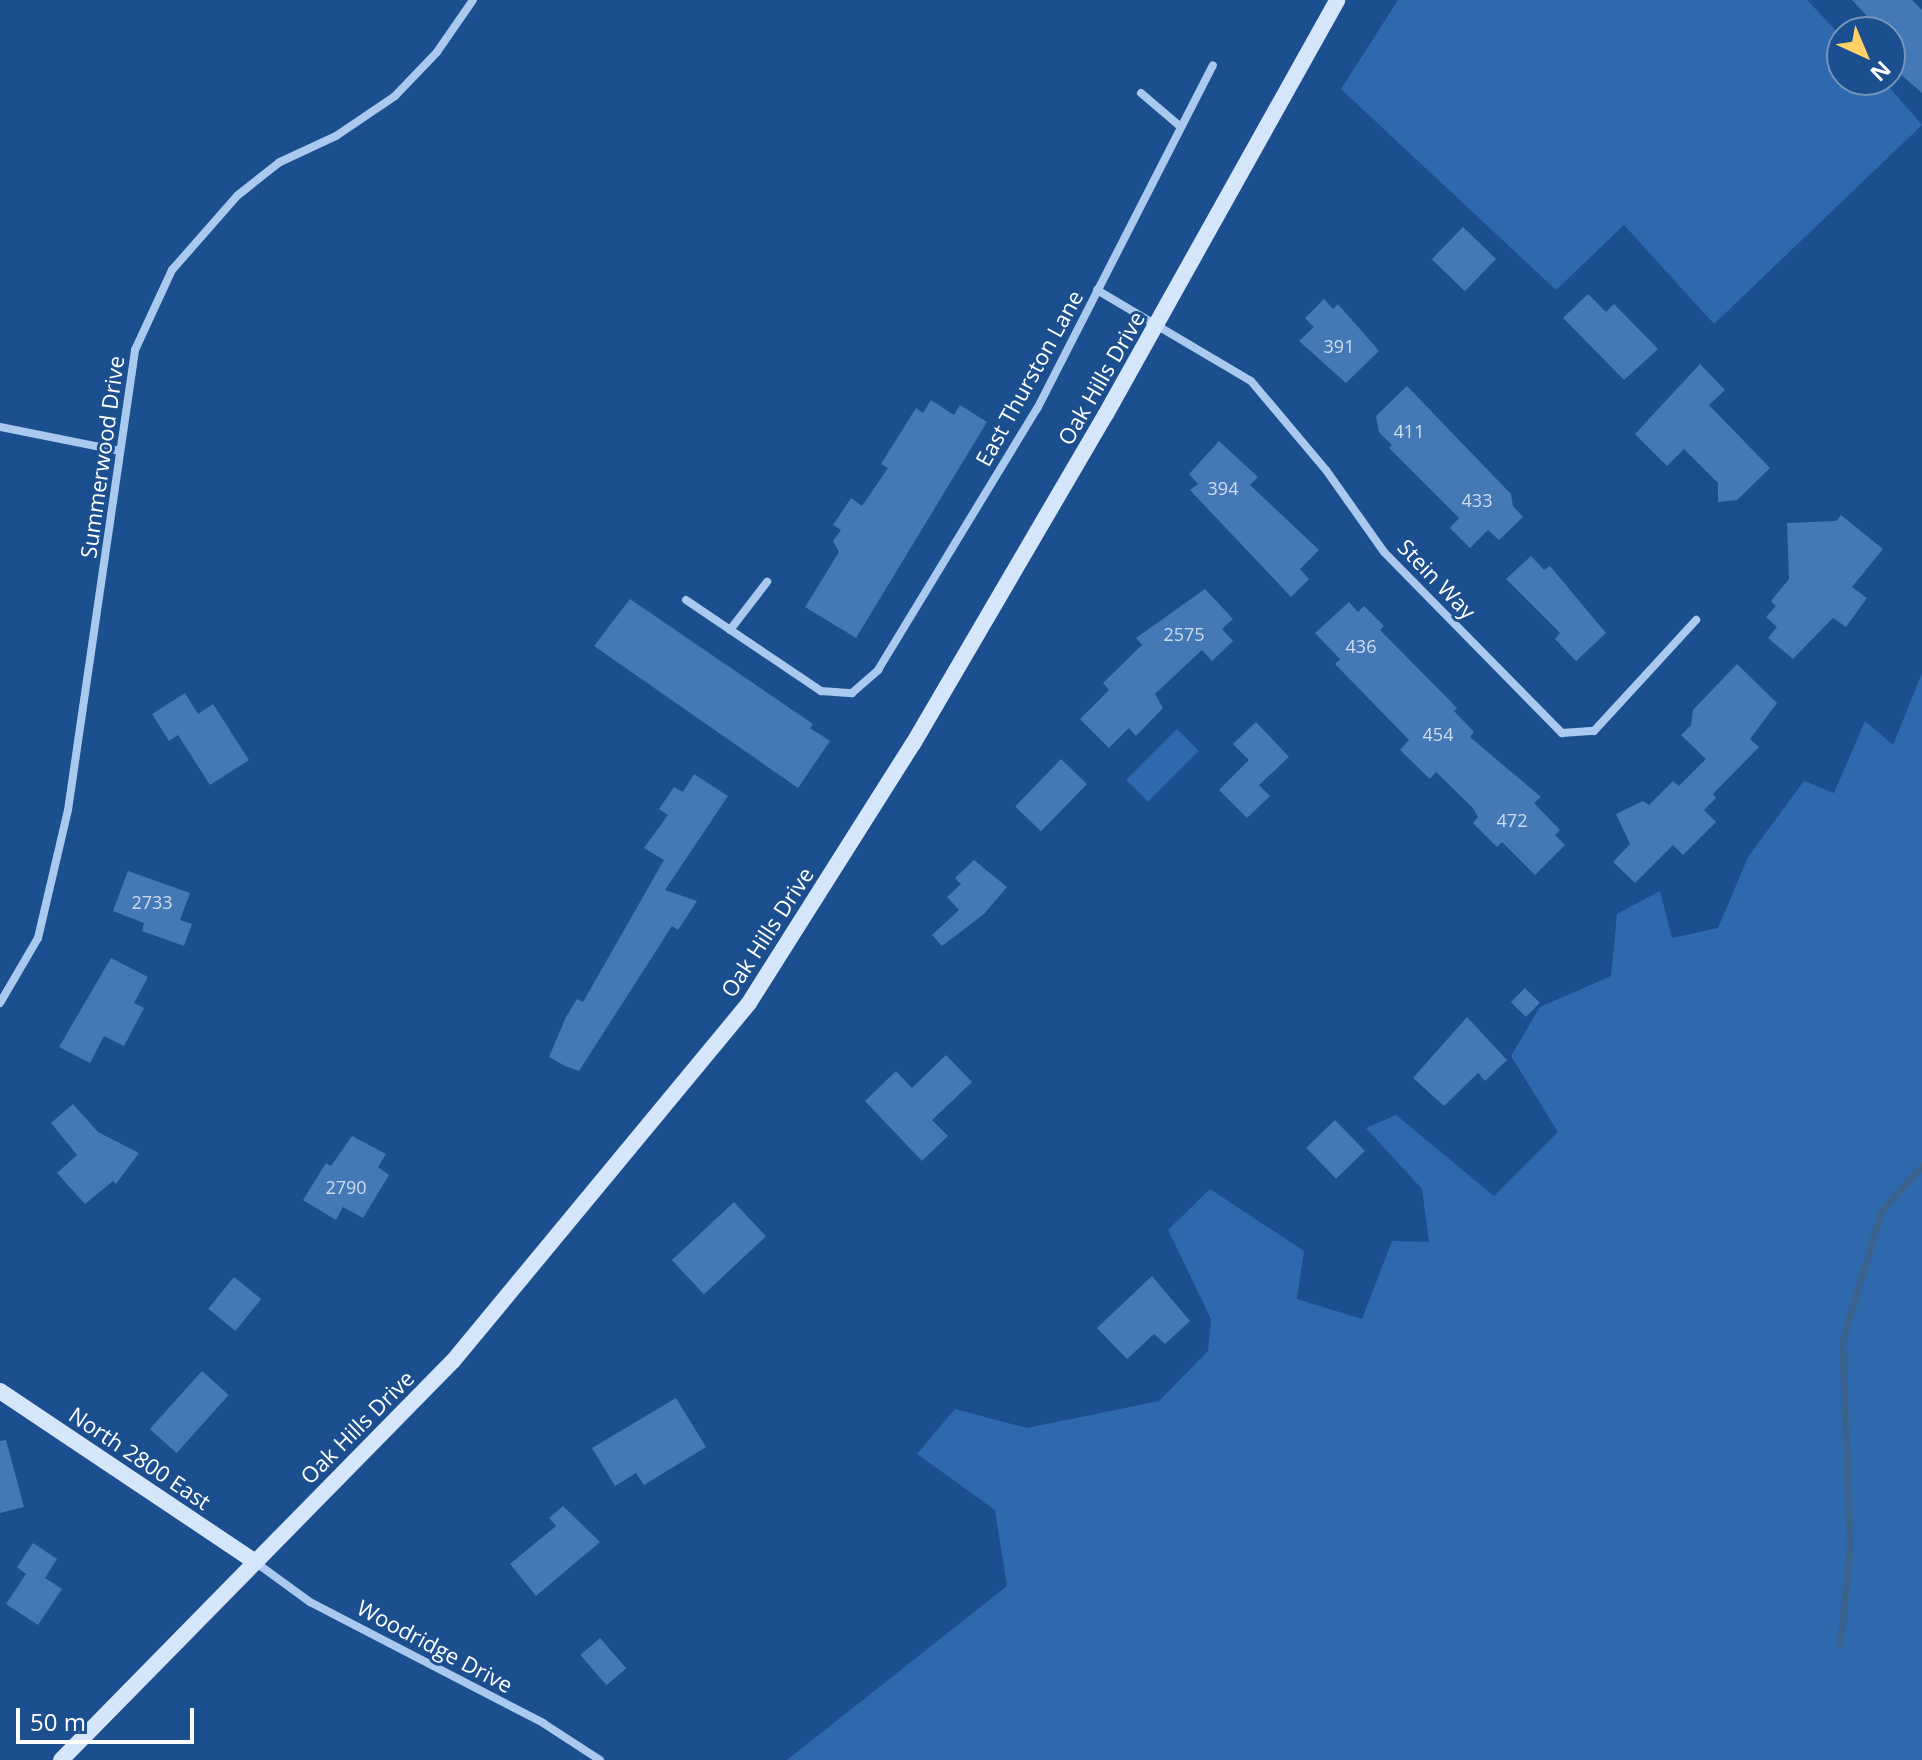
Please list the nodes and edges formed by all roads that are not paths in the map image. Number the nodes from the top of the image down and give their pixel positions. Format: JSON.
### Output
{"nodes":[{"id":1,"x":473,"y":0,"type":"edge"},
{"id":2,"x":1337,"y":0,"type":"edge"},
{"id":3,"x":1213,"y":65,"type":"dead end"},
{"id":4,"x":1141,"y":93,"type":"dead end"},
{"id":5,"x":1181,"y":127,"type":"junction"},
{"id":6,"x":1097,"y":290,"type":"junction"},
{"id":7,"x":1159,"y":324,"type":"junction"},
{"id":8,"x":0,"y":427,"type":"edge"},
{"id":9,"x":120,"y":451,"type":"junction"},
{"id":10,"x":767,"y":582,"type":"dead end"},
{"id":11,"x":686,"y":600,"type":"dead end"},
{"id":12,"x":1696,"y":620,"type":"dead end"},
{"id":13,"x":730,"y":630,"type":"junction"},
{"id":14,"x":0,"y":1003,"type":"edge"},
{"id":15,"x":0,"y":1391,"type":"edge"},
{"id":16,"x":255,"y":1562,"type":"junction"},
{"id":17,"x":61,"y":1760,"type":"edge"},
{"id":18,"x":600,"y":1760,"type":"edge"}],
"edges":[{"from":1,"to":9,"type":"street","name":"Summerwood Drive"},
{"from":2,"to":7,"type":"main road","name":"Oak Hills Drive"},
{"from":3,"to":5,"type":"street","name":"East Thurston Lane"},
{"from":4,"to":5,"type":"street"},
{"from":5,"to":6,"type":"street","name":"East Thurston Lane"},
{"from":6,"to":7,"type":"street","name":"Stein Way"},
{"from":6,"to":13,"type":"street","name":"East Thurston Lane"},
{"from":7,"to":12,"type":"street","name":"Stein Way"},
{"from":7,"to":16,"type":"main road","name":"Oak Hills Drive"},
{"from":8,"to":9,"type":"street"},
{"from":9,"to":14,"type":"street","name":"Summerwood Drive"},
{"from":10,"to":13,"type":"street"},
{"from":11,"to":13,"type":"street"},
{"from":15,"to":16,"type":"main road","name":"North 2800 East"},
{"from":16,"to":17,"type":"main road","name":"Oak Hills Drive"},
{"from":16,"to":18,"type":"street","name":"Woodridge Drive"}]}
